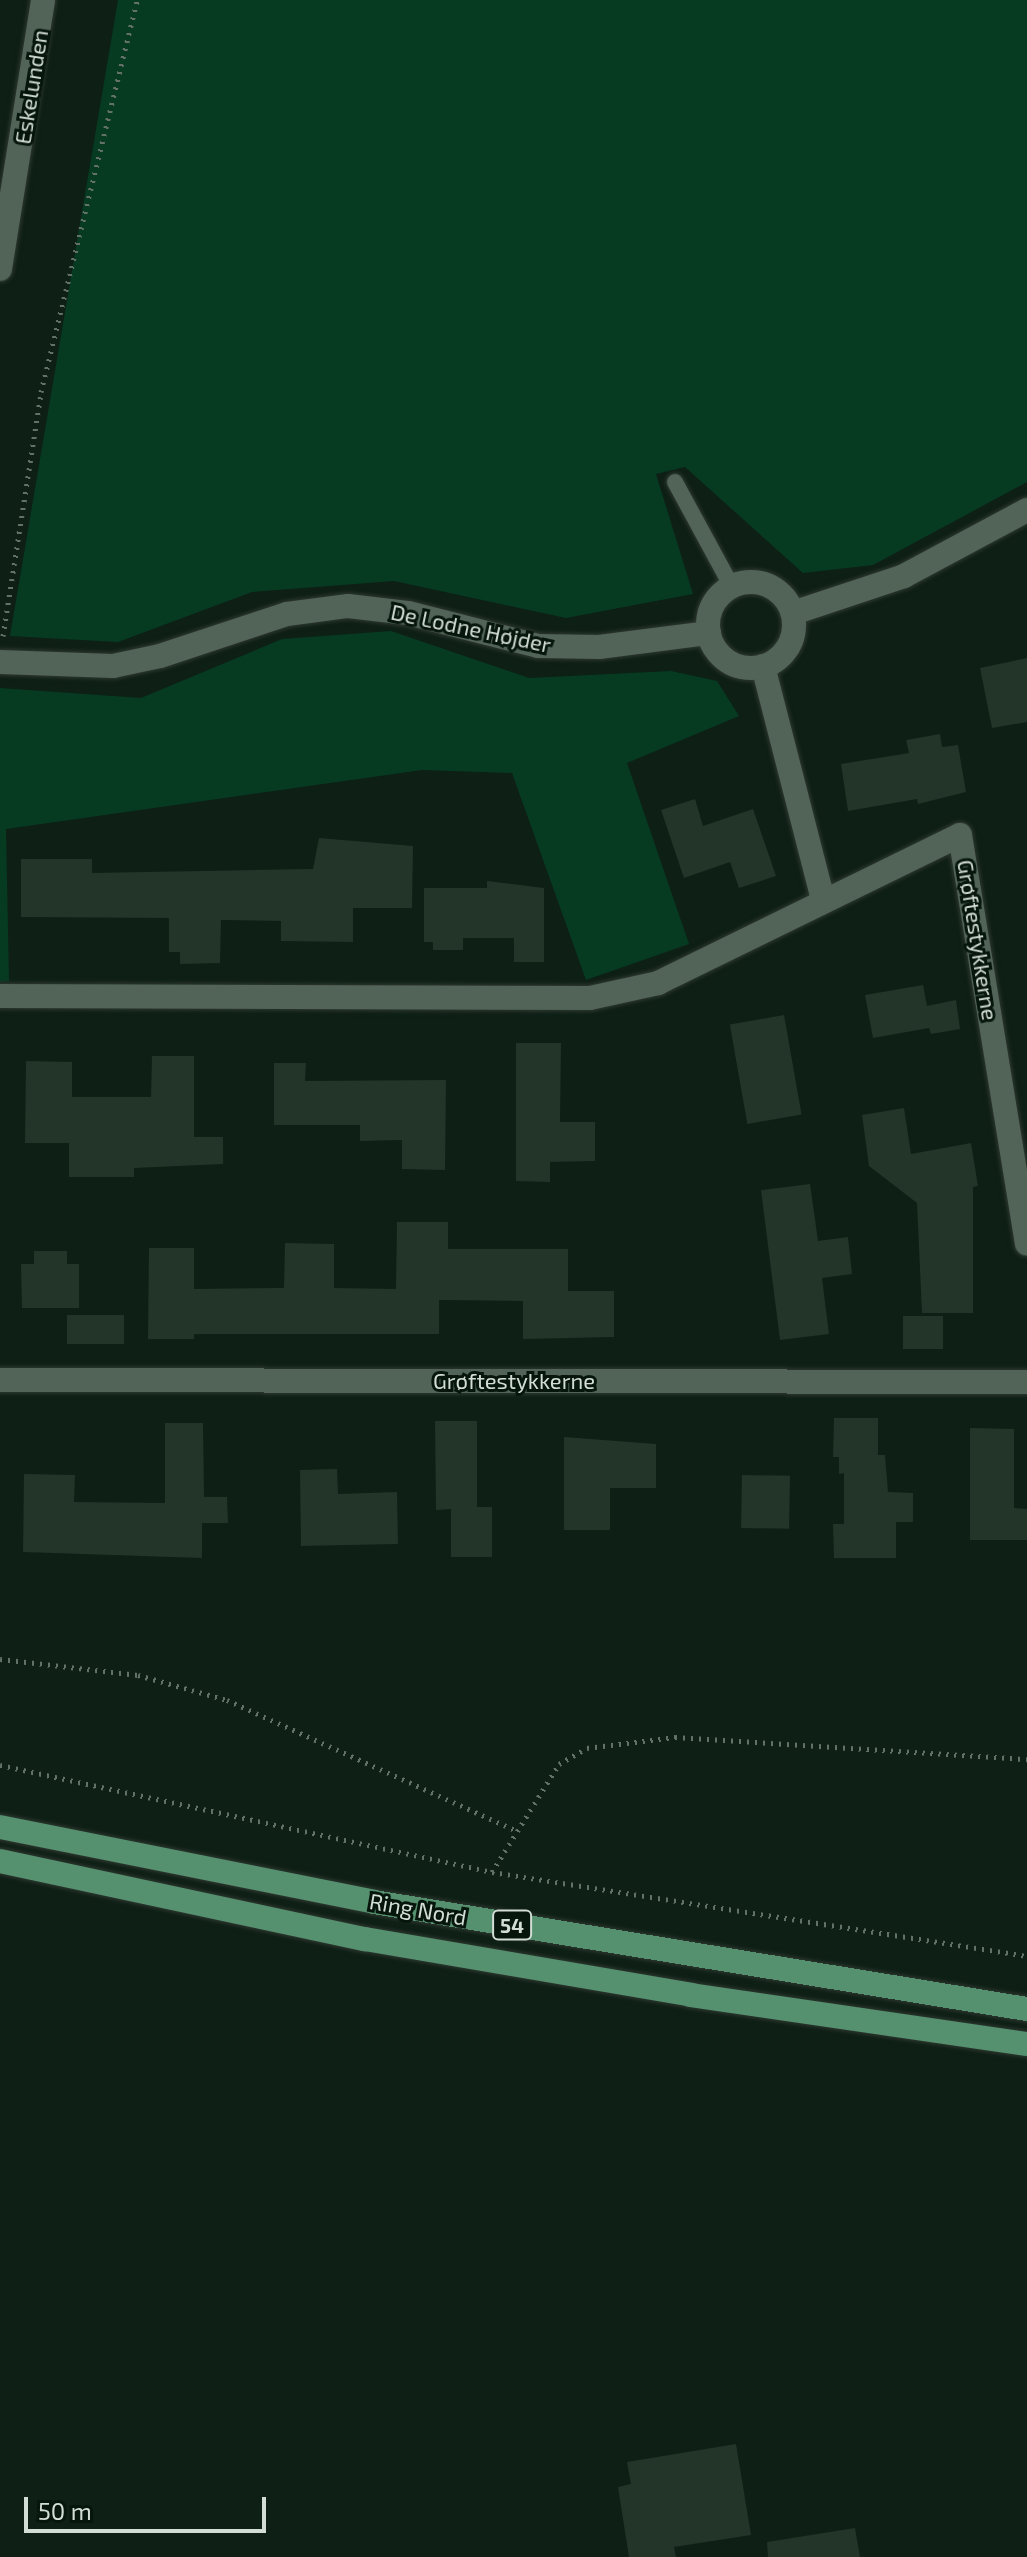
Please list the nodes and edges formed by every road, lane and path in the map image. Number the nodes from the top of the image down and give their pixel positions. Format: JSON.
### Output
{"nodes":[{"id":1,"x":43,"y":0,"type":"edge"},
{"id":2,"x":137,"y":0,"type":"edge"},
{"id":3,"x":0,"y":269,"type":"edge"},
{"id":4,"x":675,"y":482,"type":"dead end"},
{"id":5,"x":1027,"y":510,"type":"edge"},
{"id":6,"x":732,"y":587,"type":"junction"},
{"id":7,"x":793,"y":613,"type":"junction"},
{"id":8,"x":3,"y":619,"type":"edge"},
{"id":9,"x":709,"y":633,"type":"junction"},
{"id":10,"x":1,"y":654,"type":"edge"},
{"id":11,"x":763,"y":666,"type":"junction"},
{"id":12,"x":823,"y":900,"type":"junction"},
{"id":13,"x":0,"y":996,"type":"edge"},
{"id":14,"x":1027,"y":1244,"type":"edge"},
{"id":15,"x":0,"y":1380,"type":"edge"},
{"id":16,"x":1027,"y":1382,"type":"edge"},
{"id":17,"x":0,"y":1659,"type":"edge"},
{"id":18,"x":1027,"y":1759,"type":"edge"},
{"id":19,"x":0,"y":1765,"type":"edge"},
{"id":20,"x":0,"y":1827,"type":"edge"},
{"id":21,"x":517,"y":1831,"type":"junction"},
{"id":22,"x":0,"y":1861,"type":"edge"},
{"id":23,"x":492,"y":1872,"type":"junction"},
{"id":24,"x":1027,"y":1956,"type":"edge"},
{"id":25,"x":1027,"y":2009,"type":"edge"},
{"id":26,"x":1027,"y":2044,"type":"edge"}],
"edges":[{"from":1,"to":3,"type":"street","name":"Eskelunden"},
{"from":2,"to":8,"type":"path"},
{"from":4,"to":6,"type":"lane"},
{"from":5,"to":7,"type":"street"},
{"from":6,"to":7,"type":"street"},
{"from":6,"to":9,"type":"street"},
{"from":7,"to":11,"type":"street"},
{"from":8,"to":10,"type":"path"},
{"from":9,"to":10,"type":"street","name":"De Lodne Højder"},
{"from":9,"to":11,"type":"street"},
{"from":11,"to":12,"type":"street"},
{"from":12,"to":13,"type":"street","name":"Grøftestykkerne"},
{"from":12,"to":14,"type":"street","name":"Grøftestykkerne"},
{"from":15,"to":16,"type":"street","name":"Grøftestykkerne"},
{"from":17,"to":21,"type":"path"},
{"from":18,"to":21,"type":"path"},
{"from":19,"to":23,"type":"path"},
{"from":20,"to":25,"type":"highway","name":"Ring Nord","number":"54"},
{"from":21,"to":23,"type":"path"},
{"from":22,"to":26,"type":"highway","name":"Ring Nord","number":"54"},
{"from":23,"to":24,"type":"path"}]}
